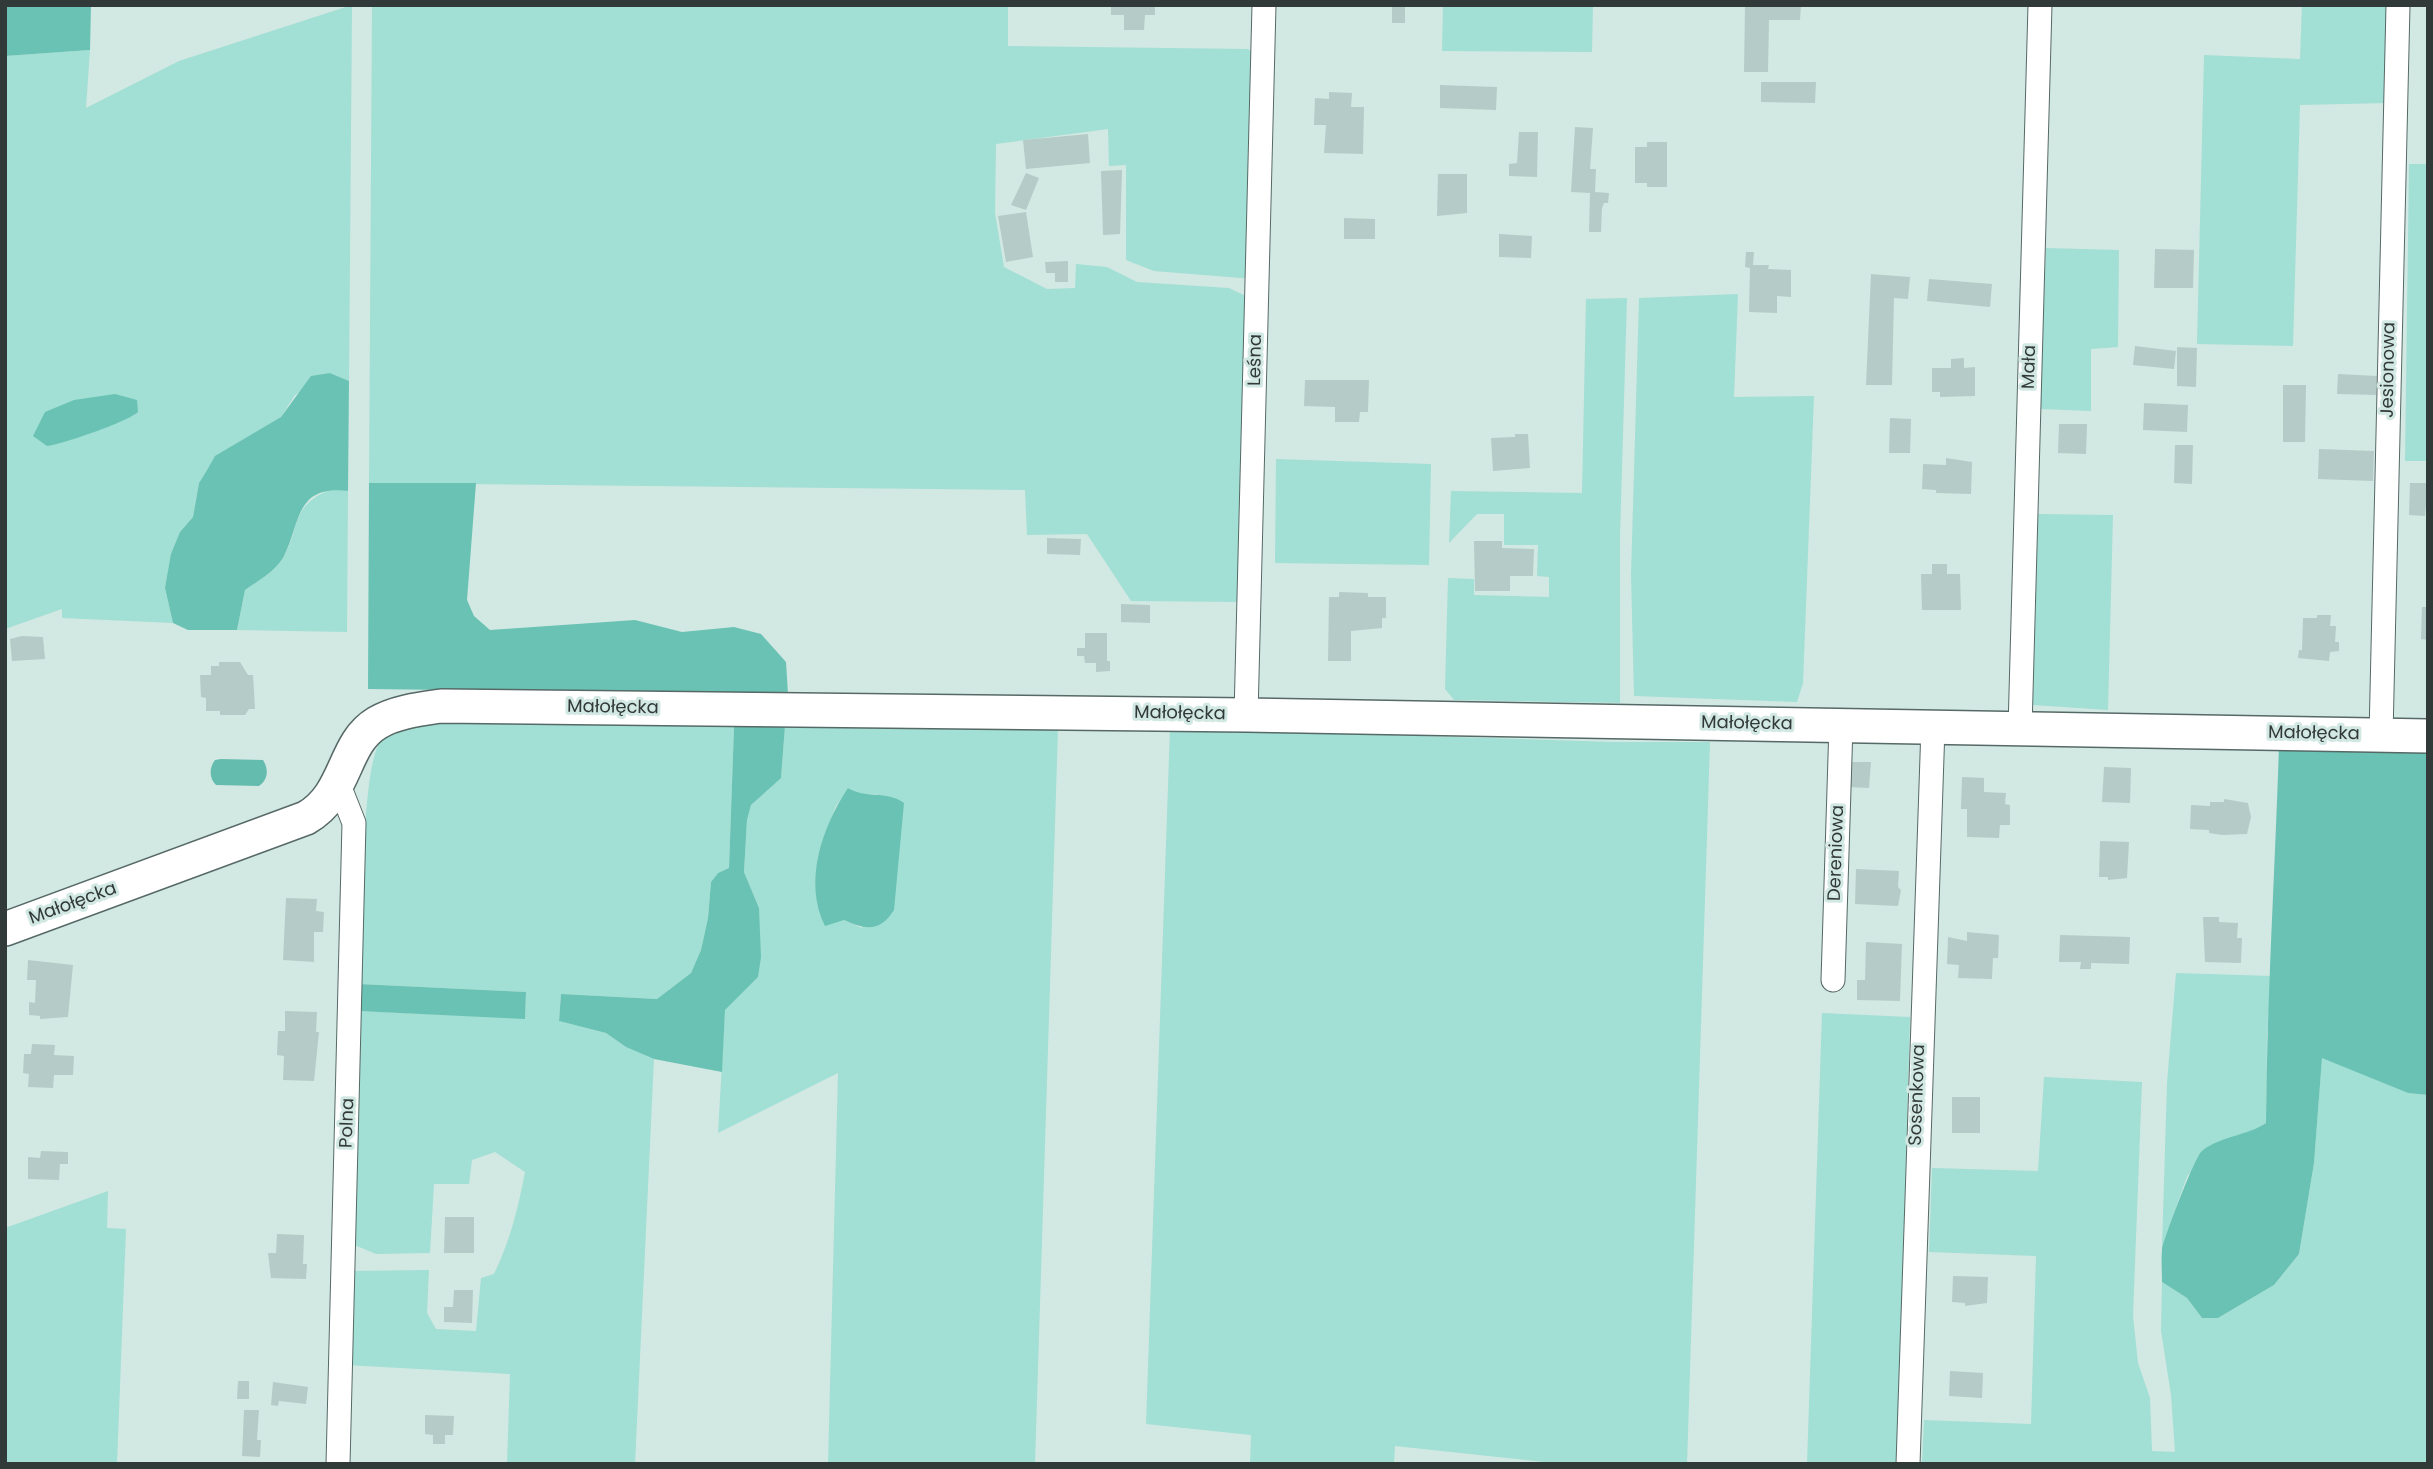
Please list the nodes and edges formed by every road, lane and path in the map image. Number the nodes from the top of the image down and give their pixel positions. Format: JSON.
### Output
{"nodes":[{"id":1,"x":1264,"y":5,"type":"edge"},
{"id":2,"x":2039,"y":5,"type":"edge"},
{"id":3,"x":2398,"y":5,"type":"edge"},
{"id":4,"x":1246,"y":715,"type":"junction"},
{"id":5,"x":1841,"y":725,"type":"junction"},
{"id":6,"x":1933,"y":727,"type":"junction"},
{"id":7,"x":2020,"y":729,"type":"junction"},
{"id":8,"x":2381,"y":735,"type":"junction"},
{"id":9,"x":2428,"y":736,"type":"edge"},
{"id":10,"x":339,"y":785,"type":"junction"},
{"id":11,"x":5,"y":929,"type":"edge"},
{"id":12,"x":1833,"y":980,"type":"dead end"},
{"id":13,"x":338,"y":1464,"type":"edge"},
{"id":14,"x":1908,"y":1464,"type":"edge"}],
"edges":[{"from":1,"to":4,"type":"street","name":"Leśna"},
{"from":2,"to":7,"type":"street","name":"Mała"},
{"from":3,"to":8,"type":"street","name":"Jesionowa"},
{"from":4,"to":5,"type":"street","name":"Małołęcka"},
{"from":4,"to":10,"type":"street","name":"Małołęcka"},
{"from":5,"to":6,"type":"street","name":"Małołęcka"},
{"from":5,"to":12,"type":"street","name":"Dereniowa"},
{"from":6,"to":7,"type":"street","name":"Małołęcka"},
{"from":6,"to":14,"type":"street","name":"Sosenkowa"},
{"from":7,"to":8,"type":"street","name":"Małołęcka"},
{"from":8,"to":9,"type":"street","name":"Małołęcka"},
{"from":10,"to":11,"type":"street","name":"Małołęcka"},
{"from":10,"to":13,"type":"street","name":"Polna"}]}
